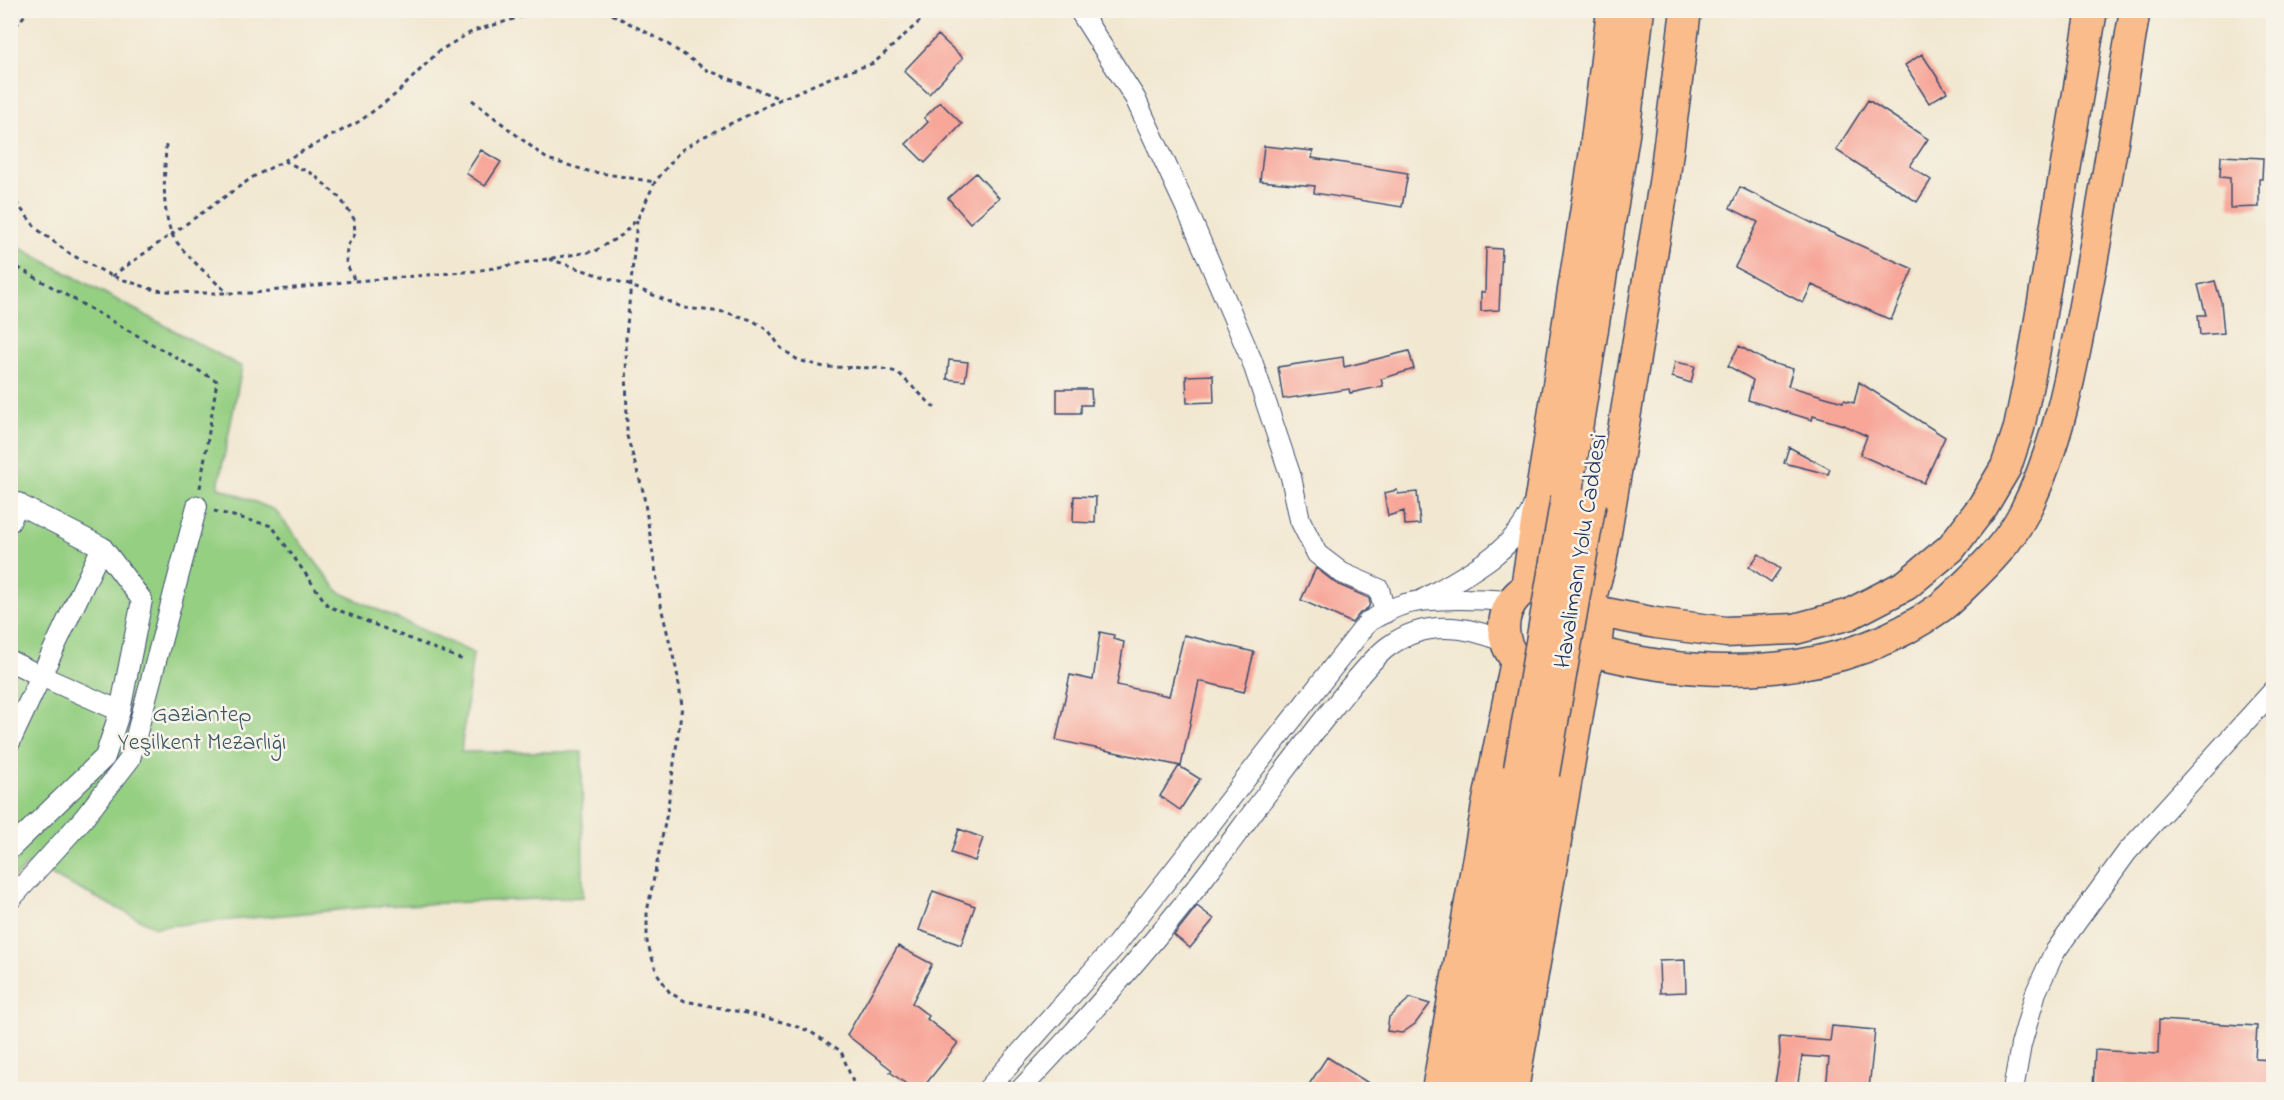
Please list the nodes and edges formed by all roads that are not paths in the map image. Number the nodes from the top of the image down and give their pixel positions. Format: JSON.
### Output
{"nodes":[{"id":1,"x":1079,"y":10,"type":"edge"},
{"id":2,"x":1612,"y":10,"type":"edge"},
{"id":3,"x":1639,"y":10,"type":"edge"},
{"id":4,"x":1665,"y":10,"type":"edge"},
{"id":5,"x":1686,"y":10,"type":"edge"},
{"id":6,"x":2079,"y":10,"type":"edge"},
{"id":7,"x":2092,"y":10,"type":"edge"},
{"id":8,"x":2135,"y":10,"type":"edge"},
{"id":9,"x":2144,"y":10,"type":"edge"},
{"id":10,"x":2056,"y":216,"type":"junction"},
{"id":11,"x":2099,"y":224,"type":"junction"},
{"id":12,"x":1566,"y":495,"type":"junction"},
{"id":13,"x":197,"y":506,"type":"road end"},
{"id":14,"x":13,"y":508,"type":"edge"},
{"id":15,"x":102,"y":546,"type":"junction"},
{"id":16,"x":1519,"y":594,"type":"junction"},
{"id":17,"x":1418,"y":602,"type":"junction"},
{"id":18,"x":1592,"y":606,"type":"junction"},
{"id":19,"x":1385,"y":613,"type":"junction"},
{"id":20,"x":1511,"y":651,"type":"junction"},
{"id":21,"x":1590,"y":654,"type":"junction"},
{"id":22,"x":10,"y":661,"type":"edge"},
{"id":23,"x":41,"y":676,"type":"junction"},
{"id":24,"x":2274,"y":690,"type":"edge"},
{"id":25,"x":120,"y":711,"type":"junction"},
{"id":26,"x":10,"y":742,"type":"edge"},
{"id":27,"x":1532,"y":772,"type":"junction"},
{"id":28,"x":10,"y":849,"type":"edge"},
{"id":29,"x":10,"y":900,"type":"edge"},
{"id":30,"x":987,"y":1089,"type":"edge"},
{"id":31,"x":1020,"y":1089,"type":"edge"},
{"id":32,"x":1437,"y":1089,"type":"edge"},
{"id":33,"x":1464,"y":1089,"type":"edge"},
{"id":34,"x":1489,"y":1089,"type":"edge"},
{"id":35,"x":1513,"y":1089,"type":"edge"},
{"id":36,"x":2013,"y":1089,"type":"edge"}],
"edges":[{"from":1,"to":19,"type":"street"},
{"from":2,"to":12,"type":"highway"},
{"from":3,"to":12,"type":"highway","name":"Havalimanı Yolu Caddesi"},
{"from":4,"to":12,"type":"highway","name":"Havalimanı Yolu Caddesi"},
{"from":5,"to":18,"type":"highway"},
{"from":6,"to":10,"type":"highway"},
{"from":7,"to":10,"type":"highway"},
{"from":8,"to":11,"type":"highway"},
{"from":9,"to":11,"type":"highway"},
{"from":10,"to":18,"type":"highway"},
{"from":11,"to":21,"type":"highway"},
{"from":12,"to":16,"type":"highway"},
{"from":12,"to":17,"type":"street"},
{"from":12,"to":27,"type":"highway","name":"Havalimanı Yolu Caddesi","bridge":true},
{"from":13,"to":29,"type":"street"},
{"from":14,"to":15,"type":"street"},
{"from":15,"to":23,"type":"street"},
{"from":15,"to":25,"type":"street"},
{"from":16,"to":17,"type":"street"},
{"from":16,"to":18,"type":"highway"},
{"from":16,"to":20,"type":"highway"},
{"from":17,"to":19,"type":"street"},
{"from":18,"to":21,"type":"highway"},
{"from":19,"to":30,"type":"street"},
{"from":20,"to":21,"type":"highway"},
{"from":20,"to":31,"type":"street"},
{"from":20,"to":32,"type":"highway"},
{"from":21,"to":35,"type":"highway"},
{"from":22,"to":23,"type":"street"},
{"from":23,"to":25,"type":"street"},
{"from":23,"to":26,"type":"street"},
{"from":24,"to":36,"type":"street"},
{"from":25,"to":28,"type":"street"},
{"from":27,"to":33,"type":"highway","name":"Havalimanı Yolu Caddesi"},
{"from":27,"to":34,"type":"highway","name":"Havalimanı Yolu Caddesi"}]}
